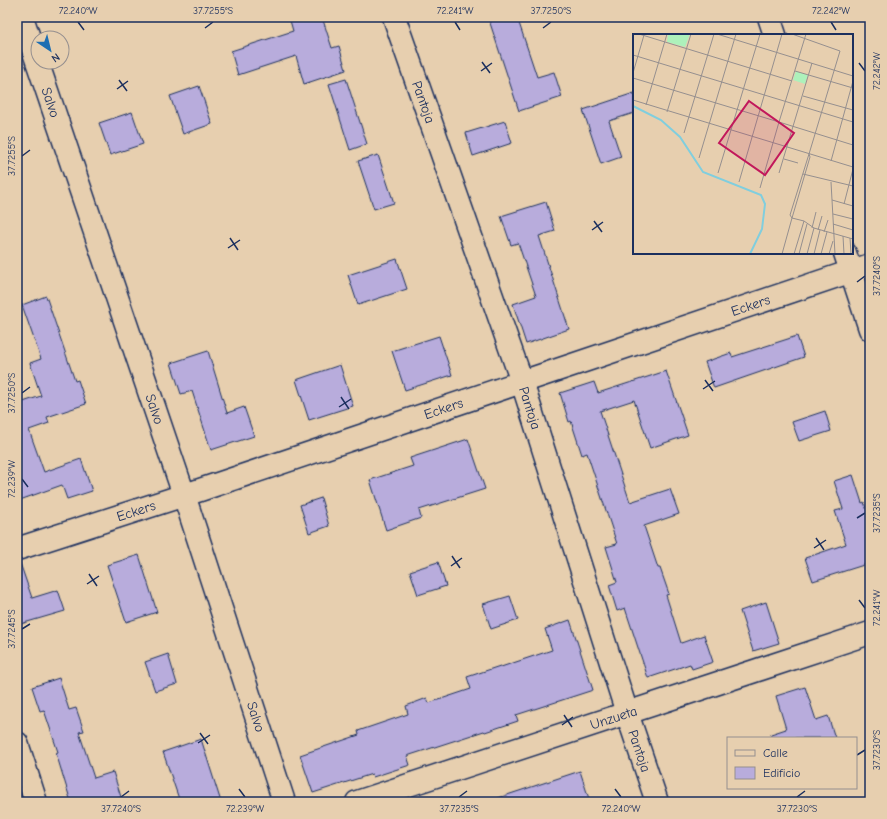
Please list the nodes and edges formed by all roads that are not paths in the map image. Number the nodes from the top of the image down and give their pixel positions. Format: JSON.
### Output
{"nodes":[{"id":1,"x":22,"y":17,"type":"edge"},
{"id":2,"x":394,"y":17,"type":"edge"},
{"id":3,"x":769,"y":17,"type":"edge"},
{"id":4,"x":775,"y":34,"type":"edge"},
{"id":5,"x":856,"y":263,"type":"edge"},
{"id":6,"x":870,"y":329,"type":"edge"},
{"id":7,"x":522,"y":382,"type":"junction"},
{"id":8,"x":184,"y":495,"type":"junction"},
{"id":9,"x":17,"y":549,"type":"edge"},
{"id":10,"x":870,"y":633,"type":"edge"},
{"id":11,"x":628,"y":713,"type":"junction"},
{"id":12,"x":17,"y":743,"type":"edge"},
{"id":13,"x":36,"y":802,"type":"edge"},
{"id":14,"x":284,"y":802,"type":"edge"},
{"id":15,"x":357,"y":802,"type":"edge"},
{"id":16,"x":657,"y":802,"type":"edge"}],
"edges":[{"from":1,"to":8,"type":"street","name":"Salvo"},
{"from":2,"to":7,"type":"street","name":"Pantoja"},
{"from":3,"to":4,"type":"street"},
{"from":5,"to":6,"type":"street"},
{"from":5,"to":7,"type":"street","name":"Eckers"},
{"from":7,"to":8,"type":"street","name":"Eckers"},
{"from":7,"to":11,"type":"street","name":"Pantoja"},
{"from":8,"to":9,"type":"street","name":"Eckers"},
{"from":8,"to":14,"type":"street","name":"Salvo"},
{"from":10,"to":11,"type":"street","name":"Unzueta"},
{"from":11,"to":15,"type":"street","name":"Unzueta"},
{"from":11,"to":16,"type":"street","name":"Pantoja"},
{"from":12,"to":13,"type":"street"}]}
